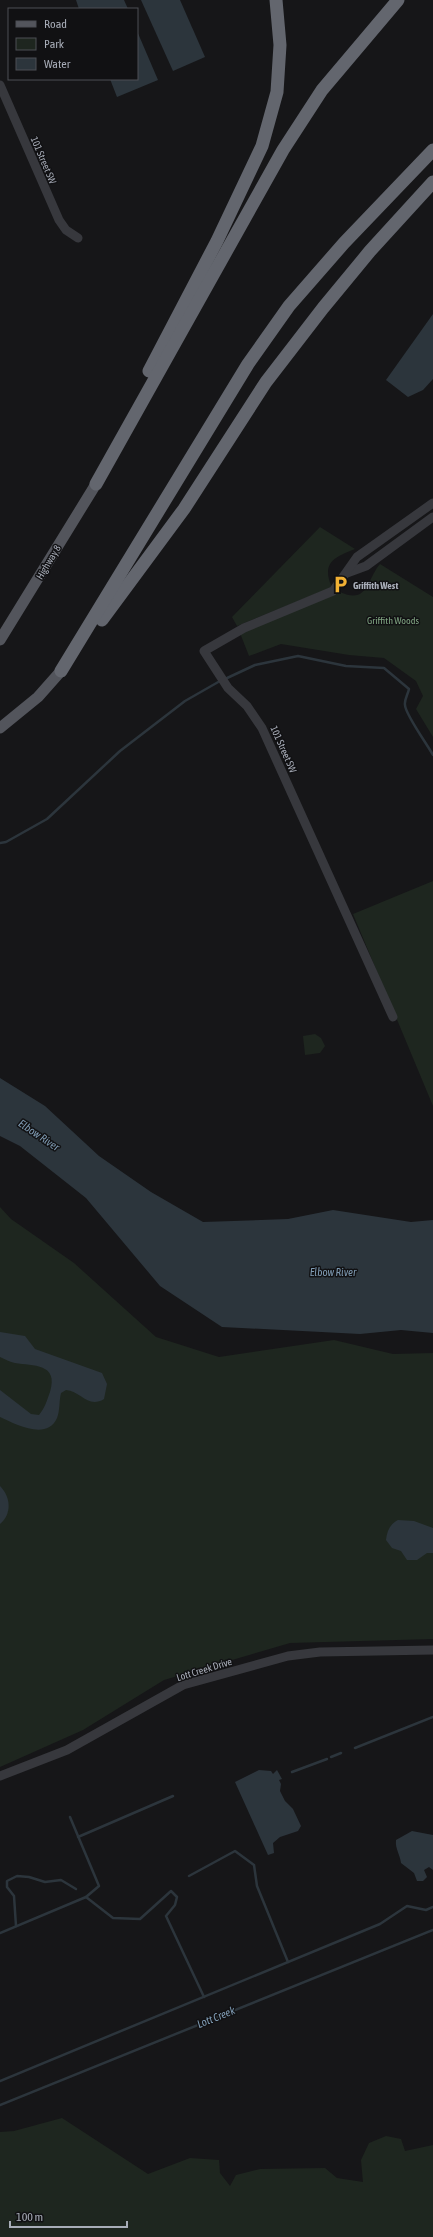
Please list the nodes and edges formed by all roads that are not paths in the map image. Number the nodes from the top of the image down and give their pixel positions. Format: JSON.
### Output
{"nodes":[{"id":1,"x":276,"y":0,"type":"edge"},
{"id":2,"x":398,"y":0,"type":"edge"},
{"id":3,"x":0,"y":85,"type":"edge"},
{"id":4,"x":433,"y":150,"type":"edge"},
{"id":5,"x":433,"y":182,"type":"edge"},
{"id":6,"x":78,"y":238,"type":"dead end"},
{"id":7,"x":96,"y":484,"type":"junction"},
{"id":8,"x":433,"y":502,"type":"edge"},
{"id":9,"x":433,"y":517,"type":"edge"},
{"id":10,"x":347,"y":573,"type":"junction"},
{"id":11,"x":0,"y":640,"type":"edge"},
{"id":12,"x":61,"y":671,"type":"junction"},
{"id":13,"x":0,"y":728,"type":"edge"},
{"id":14,"x":393,"y":1017,"type":"dead end"},
{"id":15,"x":433,"y":1650,"type":"edge"},
{"id":16,"x":0,"y":1776,"type":"edge"}],
"edges":[{"from":1,"to":7,"type":"highway"},
{"from":2,"to":7,"type":"highway"},
{"from":3,"to":6,"type":"street","name":"101 Street SW"},
{"from":4,"to":12,"type":"highway"},
{"from":5,"to":12,"type":"highway"},
{"from":7,"to":11,"type":"main road","name":"Highway 8"},
{"from":8,"to":10,"type":"street"},
{"from":9,"to":10,"type":"street"},
{"from":10,"to":14,"type":"street","name":"101 Street SW"},
{"from":12,"to":13,"type":"main road"},
{"from":15,"to":16,"type":"street","name":"Lott Creek Drive"}]}
